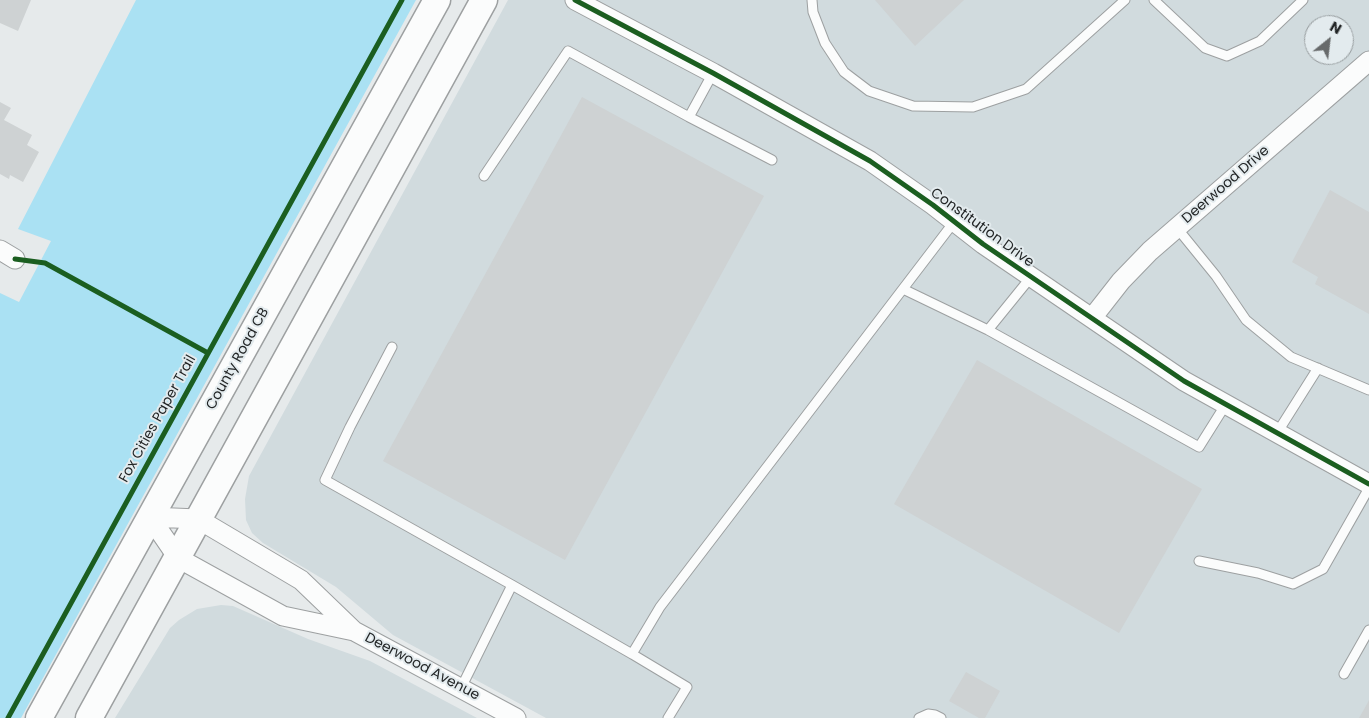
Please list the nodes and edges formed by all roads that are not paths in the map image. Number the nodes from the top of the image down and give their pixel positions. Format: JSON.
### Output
{"nodes":[{"id":1,"x":438,"y":0,"type":"edge"},
{"id":2,"x":484,"y":0,"type":"edge"},
{"id":3,"x":575,"y":0,"type":"edge"},
{"id":4,"x":812,"y":0,"type":"edge"},
{"id":5,"x":1125,"y":0,"type":"edge"},
{"id":6,"x":1154,"y":0,"type":"edge"},
{"id":7,"x":1303,"y":0,"type":"edge"},
{"id":8,"x":1369,"y":62,"type":"edge"},
{"id":9,"x":713,"y":73,"type":"junction"},
{"id":10,"x":689,"y":117,"type":"junction"},
{"id":11,"x":772,"y":160,"type":"dead end"},
{"id":12,"x":484,"y":176,"type":"dead end"},
{"id":13,"x":954,"y":222,"type":"junction"},
{"id":14,"x":1177,"y":228,"type":"junction"},
{"id":15,"x":1031,"y":277,"type":"junction"},
{"id":16,"x":903,"y":289,"type":"junction"},
{"id":17,"x":1092,"y":318,"type":"junction"},
{"id":18,"x":988,"y":330,"type":"junction"},
{"id":19,"x":392,"y":347,"type":"dead end"},
{"id":20,"x":1318,"y":368,"type":"junction"},
{"id":21,"x":1369,"y":390,"type":"edge"},
{"id":22,"x":1226,"y":404,"type":"junction"},
{"id":23,"x":1277,"y":433,"type":"junction"},
{"id":24,"x":1369,"y":486,"type":"edge"},
{"id":25,"x":150,"y":517,"type":"junction"},
{"id":26,"x":198,"y":519,"type":"junction"},
{"id":27,"x":178,"y":558,"type":"junction"},
{"id":28,"x":1199,"y":561,"type":"dead end"},
{"id":29,"x":512,"y":585,"type":"junction"},
{"id":30,"x":1369,"y":630,"type":"edge"},
{"id":31,"x":354,"y":631,"type":"junction"},
{"id":32,"x":632,"y":654,"type":"junction"},
{"id":33,"x":1344,"y":674,"type":"dead end"},
{"id":34,"x":461,"y":688,"type":"junction"},
{"id":35,"x":40,"y":718,"type":"edge"},
{"id":36,"x":89,"y":718,"type":"edge"},
{"id":37,"x":516,"y":718,"type":"edge"},
{"id":38,"x":668,"y":718,"type":"edge"},
{"id":39,"x":919,"y":718,"type":"edge"},
{"id":40,"x":941,"y":718,"type":"edge"}],
"edges":[{"from":1,"to":25,"type":"main road","name":"County Road CB"},
{"from":2,"to":26,"type":"main road"},
{"from":3,"to":9,"type":"street","name":"Constitution Drive"},
{"from":4,"to":5,"type":"lane"},
{"from":6,"to":7,"type":"lane"},
{"from":8,"to":14,"type":"street","name":"Deerwood Drive"},
{"from":9,"to":10,"type":"lane"},
{"from":9,"to":13,"type":"street","name":"Constitution Drive"},
{"from":10,"to":11,"type":"lane"},
{"from":10,"to":12,"type":"lane"},
{"from":13,"to":15,"type":"street","name":"Constitution Drive"},
{"from":13,"to":16,"type":"lane"},
{"from":14,"to":17,"type":"street","name":"Deerwood Drive"},
{"from":14,"to":20,"type":"lane"},
{"from":15,"to":17,"type":"street","name":"Constitution Drive"},
{"from":15,"to":18,"type":"lane"},
{"from":16,"to":18,"type":"lane"},
{"from":16,"to":32,"type":"lane"},
{"from":17,"to":22,"type":"street","name":"Constitution Drive"},
{"from":18,"to":22,"type":"lane"},
{"from":19,"to":29,"type":"lane"},
{"from":20,"to":21,"type":"lane"},
{"from":20,"to":23,"type":"lane"},
{"from":22,"to":23,"type":"street","name":"Constitution Drive"},
{"from":23,"to":24,"type":"street","name":"Constitution Drive"},
{"from":24,"to":28,"type":"lane"},
{"from":25,"to":26,"type":"street","name":"Deerwood Avenue"},
{"from":25,"to":27,"type":"street","name":"Deerwood Avenue"},
{"from":25,"to":35,"type":"main road","name":"County Road CB"},
{"from":26,"to":27,"type":"main road"},
{"from":26,"to":31,"type":"street","name":"Deerwood Avenue"},
{"from":27,"to":31,"type":"street","name":"Deerwood Avenue"},
{"from":27,"to":36,"type":"main road"},
{"from":29,"to":32,"type":"lane"},
{"from":29,"to":34,"type":"lane"},
{"from":30,"to":33,"type":"lane"},
{"from":31,"to":34,"type":"street","name":"Deerwood Avenue"},
{"from":32,"to":38,"type":"lane"},
{"from":34,"to":37,"type":"street","name":"Deerwood Avenue"},
{"from":39,"to":40,"type":"lane"}]}
